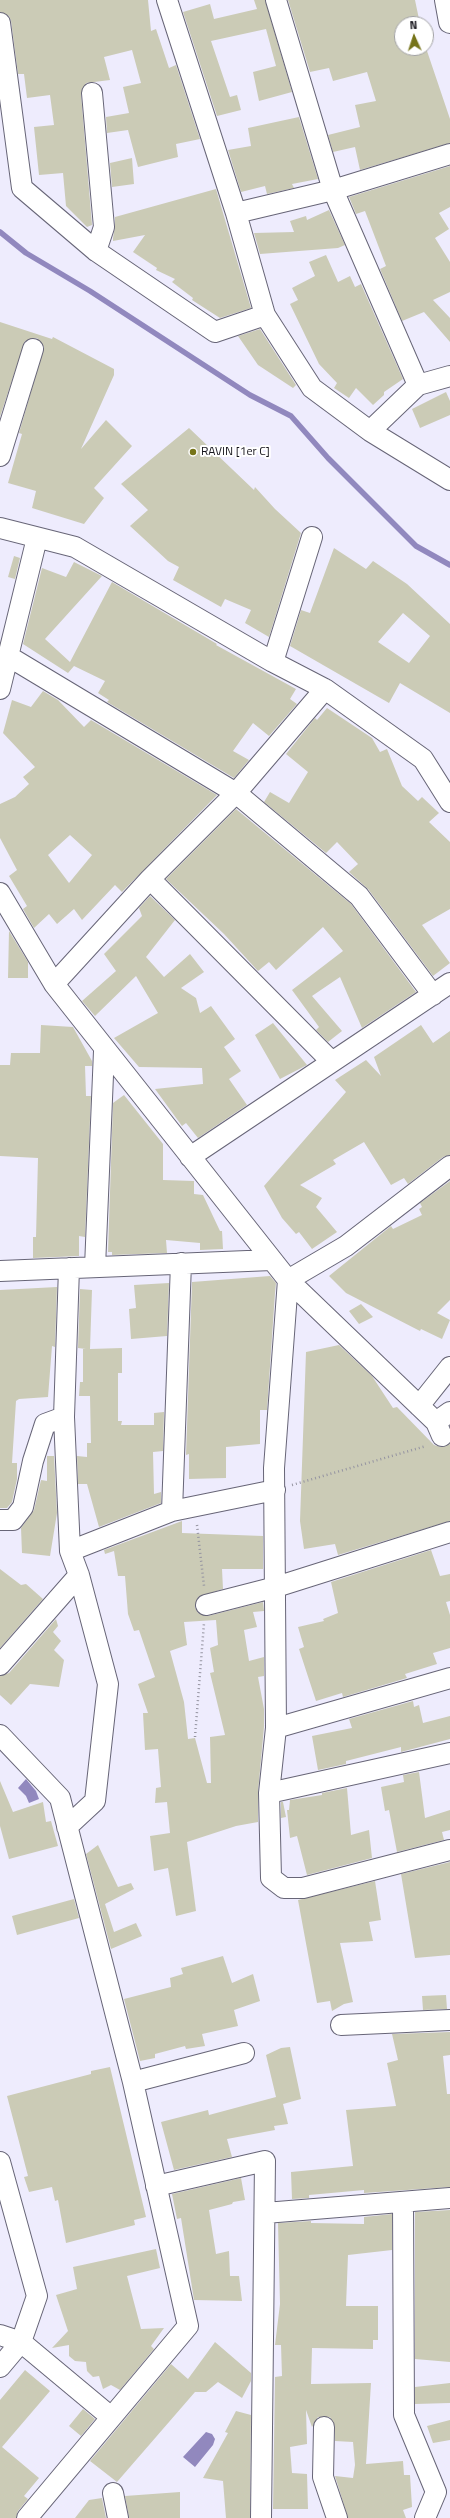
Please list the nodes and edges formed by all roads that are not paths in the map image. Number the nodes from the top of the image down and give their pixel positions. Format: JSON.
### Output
{"nodes":[{"id":1,"x":167,"y":0,"type":"edge"},
{"id":2,"x":276,"y":0,"type":"edge"},
{"id":3,"x":446,"y":0,"type":"edge"},
{"id":4,"x":450,"y":22,"type":"edge"},
{"id":5,"x":0,"y":23,"type":"edge"},
{"id":6,"x":92,"y":93,"type":"dead end"},
{"id":7,"x":8,"y":139,"type":"edge"},
{"id":8,"x":450,"y":154,"type":"edge"},
{"id":9,"x":333,"y":190,"type":"junction"},
{"id":10,"x":236,"y":213,"type":"junction"},
{"id":11,"x":96,"y":251,"type":"junction"},
{"id":12,"x":265,"y":315,"type":"junction"},
{"id":13,"x":33,"y":349,"type":"dead end"},
{"id":14,"x":450,"y":376,"type":"edge"},
{"id":15,"x":418,"y":385,"type":"junction"},
{"id":16,"x":370,"y":431,"type":"junction"},
{"id":17,"x":0,"y":456,"type":"edge"},
{"id":18,"x":450,"y":480,"type":"edge"},
{"id":19,"x":0,"y":528,"type":"edge"},
{"id":20,"x":312,"y":537,"type":"dead end"},
{"id":21,"x":37,"y":538,"type":"junction"},
{"id":22,"x":8,"y":656,"type":"junction"},
{"id":23,"x":273,"y":662,"type":"junction"},
{"id":24,"x":325,"y":689,"type":"junction"},
{"id":25,"x":0,"y":690,"type":"edge"},
{"id":26,"x":236,"y":793,"type":"junction"},
{"id":27,"x":450,"y":802,"type":"edge"},
{"id":28,"x":150,"y":879,"type":"junction"},
{"id":29,"x":0,"y":893,"type":"edge"},
{"id":30,"x":450,"y":983,"type":"edge"},
{"id":31,"x":54,"y":984,"type":"junction"},
{"id":32,"x":433,"y":995,"type":"junction"},
{"id":33,"x":104,"y":1050,"type":"junction"},
{"id":34,"x":332,"y":1062,"type":"junction"},
{"id":35,"x":190,"y":1157,"type":"junction"},
{"id":36,"x":450,"y":1166,"type":"edge"},
{"id":37,"x":272,"y":1260,"type":"junction"},
{"id":38,"x":181,"y":1263,"type":"junction"},
{"id":39,"x":95,"y":1267,"type":"junction"},
{"id":40,"x":69,"y":1268,"type":"junction"},
{"id":41,"x":0,"y":1271,"type":"edge"},
{"id":42,"x":288,"y":1280,"type":"junction"},
{"id":43,"x":450,"y":1367,"type":"edge"},
{"id":44,"x":418,"y":1406,"type":"junction"},
{"id":45,"x":64,"y":1417,"type":"junction"},
{"id":46,"x":443,"y":1423,"type":"edge"},
{"id":47,"x":275,"y":1490,"type":"junction"},
{"id":48,"x":172,"y":1511,"type":"junction"},
{"id":49,"x":0,"y":1520,"type":"edge"},
{"id":50,"x":450,"y":1532,"type":"edge"},
{"id":51,"x":70,"y":1551,"type":"junction"},
{"id":52,"x":79,"y":1576,"type":"junction"},
{"id":53,"x":276,"y":1587,"type":"junction"},
{"id":54,"x":206,"y":1605,"type":"dead end"},
{"id":55,"x":0,"y":1665,"type":"edge"},
{"id":56,"x":450,"y":1678,"type":"edge"},
{"id":57,"x":276,"y":1728,"type":"junction"},
{"id":58,"x":0,"y":1735,"type":"edge"},
{"id":59,"x":450,"y":1754,"type":"edge"},
{"id":60,"x":269,"y":1793,"type":"junction"},
{"id":61,"x":67,"y":1827,"type":"junction"},
{"id":62,"x":450,"y":1850,"type":"edge"},
{"id":63,"x":450,"y":2020,"type":"edge"},
{"id":64,"x":341,"y":2025,"type":"dead end"},
{"id":65,"x":244,"y":2053,"type":"dead end"},
{"id":66,"x":133,"y":2082,"type":"junction"},
{"id":67,"x":0,"y":2162,"type":"edge"},
{"id":68,"x":156,"y":2186,"type":"junction"},
{"id":69,"x":450,"y":2198,"type":"edge"},
{"id":70,"x":403,"y":2202,"type":"junction"},
{"id":71,"x":265,"y":2214,"type":"junction"},
{"id":72,"x":0,"y":2335,"type":"edge"},
{"id":73,"x":21,"y":2342,"type":"junction"},
{"id":74,"x":0,"y":2367,"type":"edge"},
{"id":75,"x":111,"y":2417,"type":"junction"},
{"id":76,"x":324,"y":2427,"type":"dead end"},
{"id":77,"x":443,"y":2490,"type":"edge"},
{"id":78,"x":113,"y":2493,"type":"dead end"},
{"id":79,"x":27,"y":2518,"type":"edge"},
{"id":80,"x":118,"y":2518,"type":"edge"},
{"id":81,"x":261,"y":2518,"type":"edge"},
{"id":82,"x":337,"y":2518,"type":"edge"},
{"id":83,"x":425,"y":2518,"type":"edge"}],
"edges":[{"from":1,"to":10,"type":"street"},
{"from":2,"to":9,"type":"street"},
{"from":3,"to":4,"type":"main road"},
{"from":5,"to":7,"type":"street"},
{"from":6,"to":11,"type":"street"},
{"from":7,"to":11,"type":"street"},
{"from":8,"to":9,"type":"street"},
{"from":9,"to":10,"type":"street"},
{"from":9,"to":15,"type":"street"},
{"from":10,"to":12,"type":"street"},
{"from":11,"to":12,"type":"street"},
{"from":12,"to":16,"type":"street"},
{"from":13,"to":17,"type":"street"},
{"from":14,"to":15,"type":"street"},
{"from":15,"to":16,"type":"street"},
{"from":16,"to":18,"type":"street"},
{"from":19,"to":21,"type":"street"},
{"from":20,"to":23,"type":"street"},
{"from":21,"to":22,"type":"street"},
{"from":21,"to":23,"type":"street"},
{"from":22,"to":25,"type":"street"},
{"from":22,"to":26,"type":"street"},
{"from":23,"to":24,"type":"street"},
{"from":24,"to":26,"type":"street"},
{"from":24,"to":27,"type":"street"},
{"from":26,"to":28,"type":"street"},
{"from":26,"to":32,"type":"street"},
{"from":28,"to":31,"type":"street"},
{"from":28,"to":34,"type":"street"},
{"from":29,"to":31,"type":"street"},
{"from":30,"to":32,"type":"street"},
{"from":31,"to":33,"type":"street"},
{"from":32,"to":34,"type":"street"},
{"from":33,"to":35,"type":"street"},
{"from":33,"to":39,"type":"street"},
{"from":34,"to":35,"type":"street"},
{"from":35,"to":37,"type":"street"},
{"from":36,"to":42,"type":"street"},
{"from":37,"to":38,"type":"street"},
{"from":37,"to":42,"type":"street"},
{"from":38,"to":39,"type":"street"},
{"from":38,"to":48,"type":"street"},
{"from":39,"to":40,"type":"street"},
{"from":40,"to":41,"type":"street"},
{"from":40,"to":45,"type":"street"},
{"from":42,"to":44,"type":"street"},
{"from":42,"to":47,"type":"street"},
{"from":43,"to":44,"type":"street"},
{"from":44,"to":46,"type":"street"},
{"from":45,"to":49,"type":"street"},
{"from":45,"to":51,"type":"street"},
{"from":47,"to":48,"type":"street"},
{"from":47,"to":53,"type":"street"},
{"from":48,"to":51,"type":"street"},
{"from":50,"to":53,"type":"street"},
{"from":51,"to":52,"type":"street"},
{"from":52,"to":55,"type":"street"},
{"from":52,"to":61,"type":"street"},
{"from":53,"to":54,"type":"street"},
{"from":53,"to":57,"type":"street"},
{"from":56,"to":57,"type":"street"},
{"from":57,"to":60,"type":"street"},
{"from":58,"to":61,"type":"street"},
{"from":59,"to":60,"type":"street"},
{"from":60,"to":62,"type":"street"},
{"from":61,"to":66,"type":"street"},
{"from":63,"to":64,"type":"street"},
{"from":65,"to":66,"type":"street"},
{"from":66,"to":68,"type":"street"},
{"from":67,"to":73,"type":"street"},
{"from":68,"to":71,"type":"street"},
{"from":68,"to":75,"type":"street"},
{"from":69,"to":70,"type":"street"},
{"from":70,"to":71,"type":"street"},
{"from":70,"to":77,"type":"street"},
{"from":71,"to":81,"type":"street"},
{"from":72,"to":73,"type":"street"},
{"from":73,"to":74,"type":"street"},
{"from":73,"to":75,"type":"street"},
{"from":75,"to":79,"type":"street"},
{"from":76,"to":82,"type":"street"},
{"from":77,"to":83,"type":"street"},
{"from":78,"to":80,"type":"street"}]}
